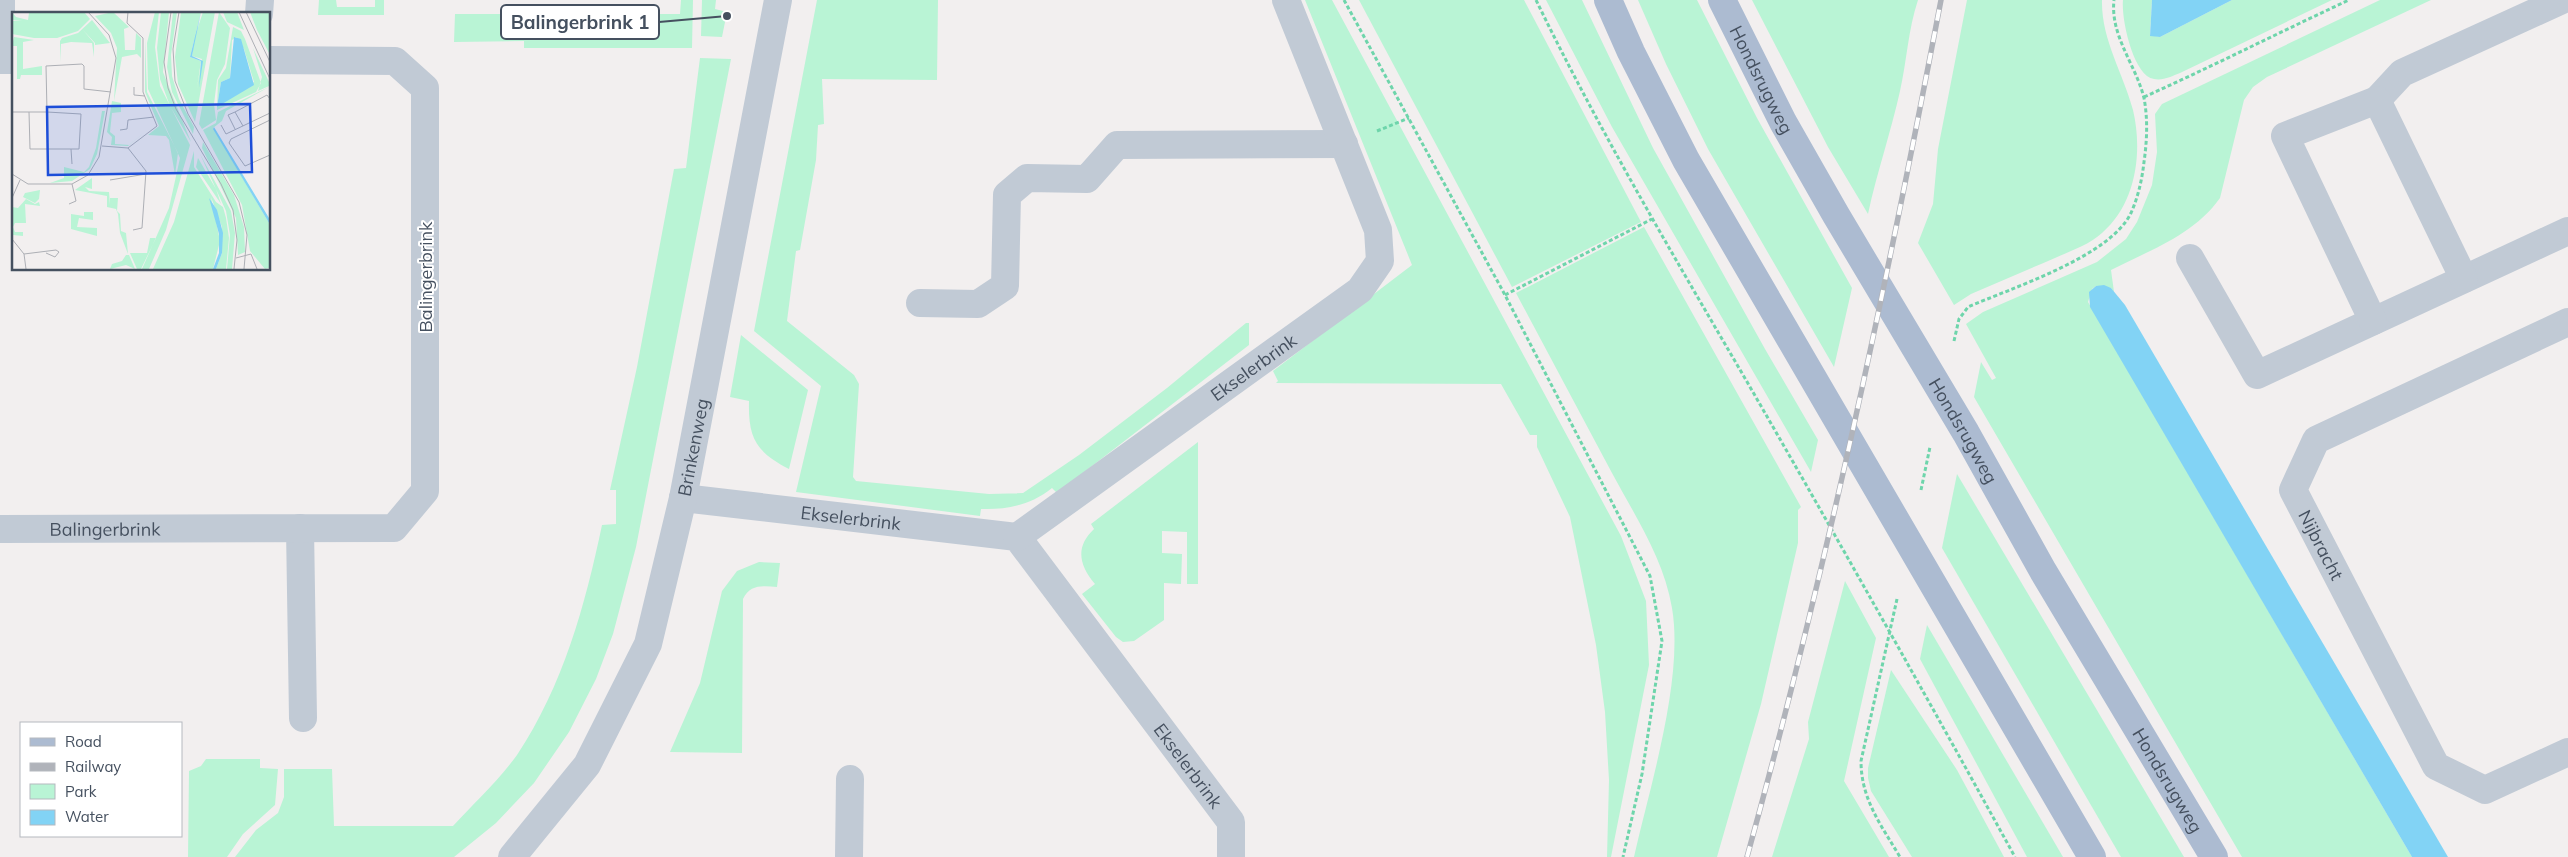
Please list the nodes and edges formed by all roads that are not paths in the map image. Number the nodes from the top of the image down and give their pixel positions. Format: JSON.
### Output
{"nodes":[{"id":1,"x":1,"y":0,"type":"edge"},
{"id":2,"x":778,"y":0,"type":"edge"},
{"id":3,"x":1286,"y":0,"type":"edge"},
{"id":4,"x":1608,"y":0,"type":"edge"},
{"id":5,"x":1722,"y":0,"type":"edge"},
{"id":6,"x":2562,"y":0,"type":"edge"},
{"id":7,"x":5,"y":60,"type":"edge"},
{"id":8,"x":270,"y":60,"type":"edge"},
{"id":9,"x":2376,"y":100,"type":"junction"},
{"id":10,"x":1344,"y":144,"type":"junction"},
{"id":11,"x":2568,"y":231,"type":"edge"},
{"id":12,"x":2190,"y":258,"type":"dead end"},
{"id":13,"x":2464,"y":280,"type":"junction"},
{"id":14,"x":920,"y":303,"type":"dead end"},
{"id":15,"x":2373,"y":321,"type":"junction"},
{"id":16,"x":2568,"y":322,"type":"edge"},
{"id":17,"x":683,"y":498,"type":"junction"},
{"id":18,"x":0,"y":528,"type":"edge"},
{"id":19,"x":300,"y":528,"type":"junction"},
{"id":20,"x":1017,"y":537,"type":"junction"},
{"id":21,"x":303,"y":718,"type":"dead end"},
{"id":22,"x":2568,"y":752,"type":"edge"},
{"id":23,"x":850,"y":778,"type":"dead end"},
{"id":24,"x":512,"y":857,"type":"edge"},
{"id":25,"x":848,"y":857,"type":"edge"},
{"id":26,"x":1231,"y":857,"type":"edge"},
{"id":27,"x":2092,"y":857,"type":"edge"},
{"id":28,"x":2214,"y":857,"type":"edge"}],
"edges":[{"from":1,"to":7,"type":"street"},
{"from":2,"to":17,"type":"street","name":"Brinkenweg"},
{"from":3,"to":10,"type":"street","name":"Ekselerbrink"},
{"from":4,"to":27,"type":"main road"},
{"from":5,"to":28,"type":"main road","name":"Hondsrugweg"},
{"from":6,"to":9,"type":"street"},
{"from":8,"to":19,"type":"street","name":"Balingerbrink"},
{"from":9,"to":13,"type":"street"},
{"from":9,"to":15,"type":"street"},
{"from":10,"to":14,"type":"street"},
{"from":10,"to":20,"type":"street","name":"Ekselerbrink"},
{"from":11,"to":13,"type":"street"},
{"from":12,"to":15,"type":"street"},
{"from":13,"to":15,"type":"street"},
{"from":16,"to":22,"type":"street","name":"Nijbracht"},
{"from":17,"to":20,"type":"street","name":"Ekselerbrink"},
{"from":17,"to":24,"type":"street","name":"Brinkenweg"},
{"from":18,"to":19,"type":"street","name":"Balingerbrink"},
{"from":19,"to":21,"type":"street"},
{"from":20,"to":26,"type":"street","name":"Ekselerbrink"},
{"from":23,"to":25,"type":"street"}]}
